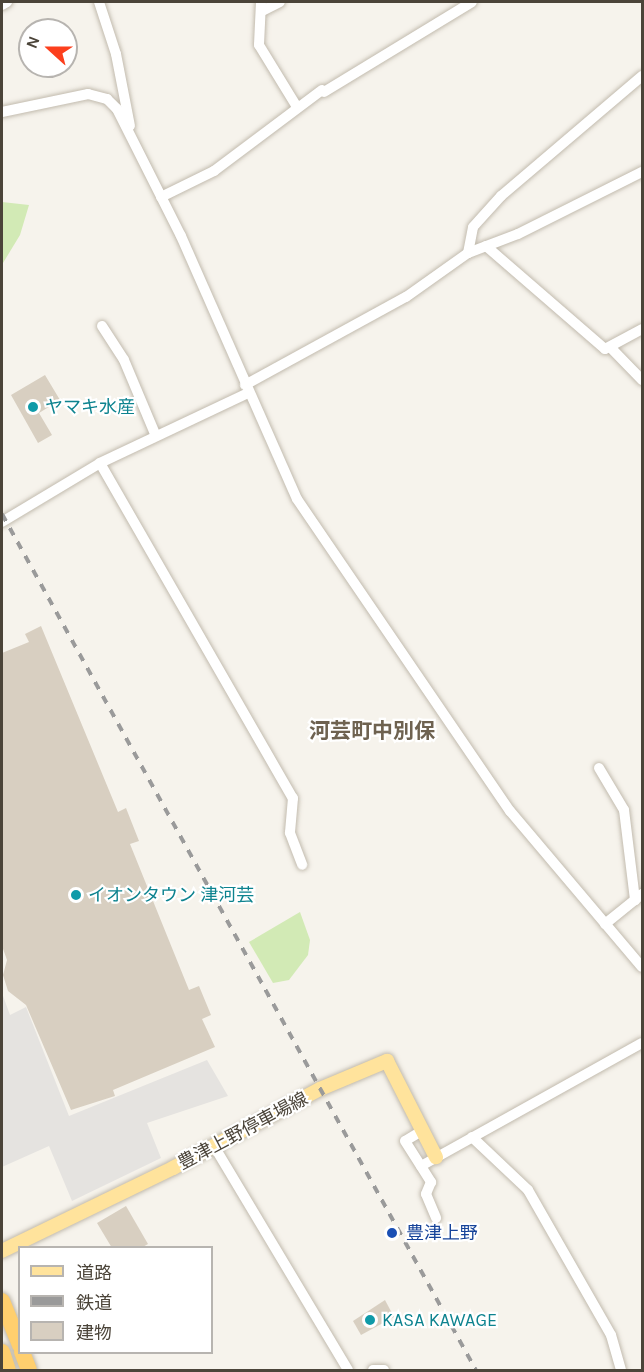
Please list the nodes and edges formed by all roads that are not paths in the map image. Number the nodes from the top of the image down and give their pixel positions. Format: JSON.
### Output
{"nodes":[{"id":1,"x":7,"y":2,"type":"edge"},
{"id":2,"x":99,"y":2,"type":"edge"},
{"id":3,"x":280,"y":2,"type":"edge"},
{"id":4,"x":472,"y":2,"type":"edge"},
{"id":5,"x":2,"y":5,"type":"edge"},
{"id":6,"x":262,"y":6,"type":"edge"},
{"id":7,"x":642,"y":76,"type":"edge"},
{"id":8,"x":297,"y":107,"type":"junction"},
{"id":9,"x":2,"y":112,"type":"edge"},
{"id":10,"x":132,"y":135,"type":"junction"},
{"id":11,"x":642,"y":172,"type":"edge"},
{"id":12,"x":161,"y":197,"type":"junction"},
{"id":13,"x":486,"y":246,"type":"junction"},
{"id":14,"x":468,"y":253,"type":"junction"},
{"id":15,"x":102,"y":326,"type":"dead end"},
{"id":16,"x":642,"y":329,"type":"edge"},
{"id":17,"x":611,"y":348,"type":"junction"},
{"id":18,"x":642,"y":380,"type":"edge"},
{"id":19,"x":247,"y":389,"type":"junction"},
{"id":20,"x":156,"y":436,"type":"junction"},
{"id":21,"x":100,"y":463,"type":"junction"},
{"id":22,"x":2,"y":522,"type":"edge"},
{"id":23,"x":599,"y":768,"type":"dead end"},
{"id":24,"x":302,"y":865,"type":"dead end"},
{"id":25,"x":639,"y":897,"type":"edge"},
{"id":26,"x":605,"y":924,"type":"junction"},
{"id":27,"x":642,"y":967,"type":"edge"},
{"id":28,"x":642,"y":1043,"type":"edge"},
{"id":29,"x":420,"y":1132,"type":"junction"},
{"id":30,"x":472,"y":1137,"type":"junction"},
{"id":31,"x":214,"y":1146,"type":"junction"},
{"id":32,"x":436,"y":1157,"type":"junction"},
{"id":33,"x":420,"y":1166,"type":"junction"},
{"id":34,"x":436,"y":1218,"type":"dead end"},
{"id":35,"x":2,"y":1251,"type":"edge"},
{"id":36,"x":2,"y":1301,"type":"edge"},
{"id":37,"x":18,"y":1340,"type":"edge"},
{"id":38,"x":2,"y":1352,"type":"edge"},
{"id":39,"x":22,"y":1354,"type":"edge"},
{"id":40,"x":8,"y":1371,"type":"edge"},
{"id":41,"x":28,"y":1371,"type":"edge"},
{"id":42,"x":348,"y":1371,"type":"edge"},
{"id":43,"x":373,"y":1371,"type":"edge"},
{"id":44,"x":384,"y":1371,"type":"edge"},
{"id":45,"x":621,"y":1371,"type":"edge"}],
"edges":[{"from":1,"to":5,"type":"street"},
{"from":2,"to":10,"type":"street"},
{"from":3,"to":6,"type":"street"},
{"from":4,"to":8,"type":"street"},
{"from":6,"to":8,"type":"street"},
{"from":7,"to":14,"type":"street"},
{"from":8,"to":12,"type":"street"},
{"from":9,"to":10,"type":"street"},
{"from":10,"to":12,"type":"street"},
{"from":11,"to":13,"type":"street"},
{"from":12,"to":19,"type":"street"},
{"from":13,"to":14,"type":"street"},
{"from":13,"to":17,"type":"street"},
{"from":14,"to":19,"type":"street"},
{"from":15,"to":20,"type":"street"},
{"from":16,"to":17,"type":"street"},
{"from":17,"to":18,"type":"street"},
{"from":19,"to":20,"type":"street"},
{"from":19,"to":26,"type":"street"},
{"from":20,"to":21,"type":"street"},
{"from":21,"to":22,"type":"street"},
{"from":21,"to":24,"type":"street"},
{"from":23,"to":25,"type":"street"},
{"from":25,"to":26,"type":"street"},
{"from":26,"to":27,"type":"street"},
{"from":28,"to":30,"type":"street"},
{"from":29,"to":31,"type":"main road","name":"豊津上野停車場線"},
{"from":29,"to":32,"type":"main road","name":"豊津上野停車場線"},
{"from":29,"to":33,"type":"street"},
{"from":30,"to":32,"type":"street"},
{"from":30,"to":45,"type":"street"},
{"from":31,"to":35,"type":"main road","name":"豊津上野停車場線"},
{"from":31,"to":42,"type":"street"},
{"from":32,"to":33,"type":"street"},
{"from":33,"to":34,"type":"street"},
{"from":36,"to":37,"type":"highway"},
{"from":38,"to":40,"type":"highway"},
{"from":39,"to":41,"type":"highway"},
{"from":43,"to":44,"type":"street"}]}
